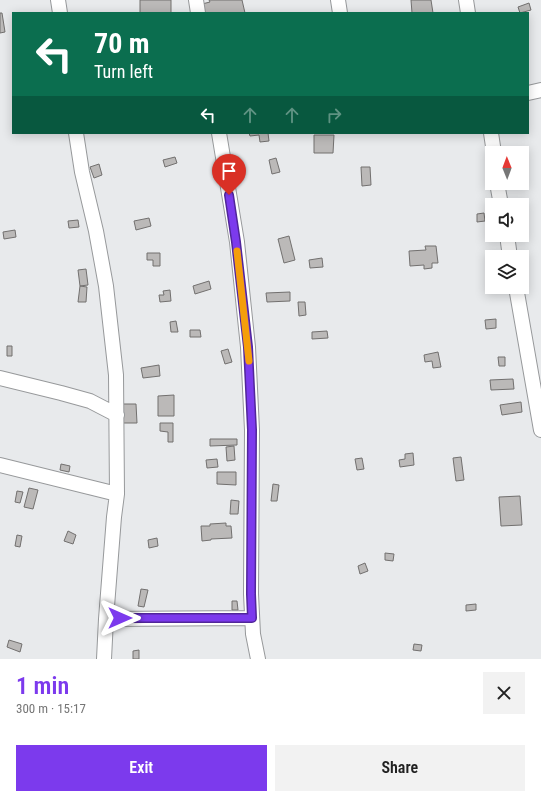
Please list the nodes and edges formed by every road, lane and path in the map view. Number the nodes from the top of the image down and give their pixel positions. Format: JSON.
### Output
{"nodes":[{"id":1,"x":58,"y":0,"type":"edge"},
{"id":2,"x":196,"y":0,"type":"edge"},
{"id":3,"x":338,"y":0,"type":"edge"},
{"id":4,"x":466,"y":0,"type":"edge"},
{"id":5,"x":60,"y":12,"type":"edge"},
{"id":6,"x":198,"y":12,"type":"edge"},
{"id":7,"x":340,"y":12,"type":"edge"},
{"id":8,"x":468,"y":12,"type":"edge"},
{"id":9,"x":541,"y":90,"type":"edge"},
{"id":10,"x":529,"y":93,"type":"edge"},
{"id":11,"x":76,"y":134,"type":"edge"},
{"id":12,"x":219,"y":134,"type":"edge"},
{"id":13,"x":491,"y":134,"type":"edge"},
{"id":14,"x":493,"y":146,"type":"edge"},
{"id":15,"x":517,"y":294,"type":"edge"},
{"id":16,"x":0,"y":378,"type":"edge"},
{"id":17,"x":117,"y":415,"type":"junction"},
{"id":18,"x":541,"y":430,"type":"edge"},
{"id":19,"x":0,"y":465,"type":"edge"},
{"id":20,"x":117,"y":494,"type":"junction"},
{"id":21,"x":106,"y":618,"type":"junction"},
{"id":22,"x":252,"y":618,"type":"junction"},
{"id":23,"x":104,"y":659,"type":"edge"},
{"id":24,"x":258,"y":659,"type":"edge"}],
"edges":[{"from":1,"to":5,"type":"street"},
{"from":2,"to":6,"type":"street"},
{"from":3,"to":7,"type":"street"},
{"from":4,"to":8,"type":"street"},
{"from":9,"to":10,"type":"street"},
{"from":11,"to":17,"type":"street"},
{"from":12,"to":22,"type":"street"},
{"from":13,"to":14,"type":"street"},
{"from":15,"to":18,"type":"street"},
{"from":16,"to":17,"type":"street"},
{"from":17,"to":20,"type":"street"},
{"from":19,"to":20,"type":"street"},
{"from":20,"to":21,"type":"street"},
{"from":21,"to":22,"type":"street"},
{"from":21,"to":23,"type":"street"},
{"from":22,"to":24,"type":"street"}]}
